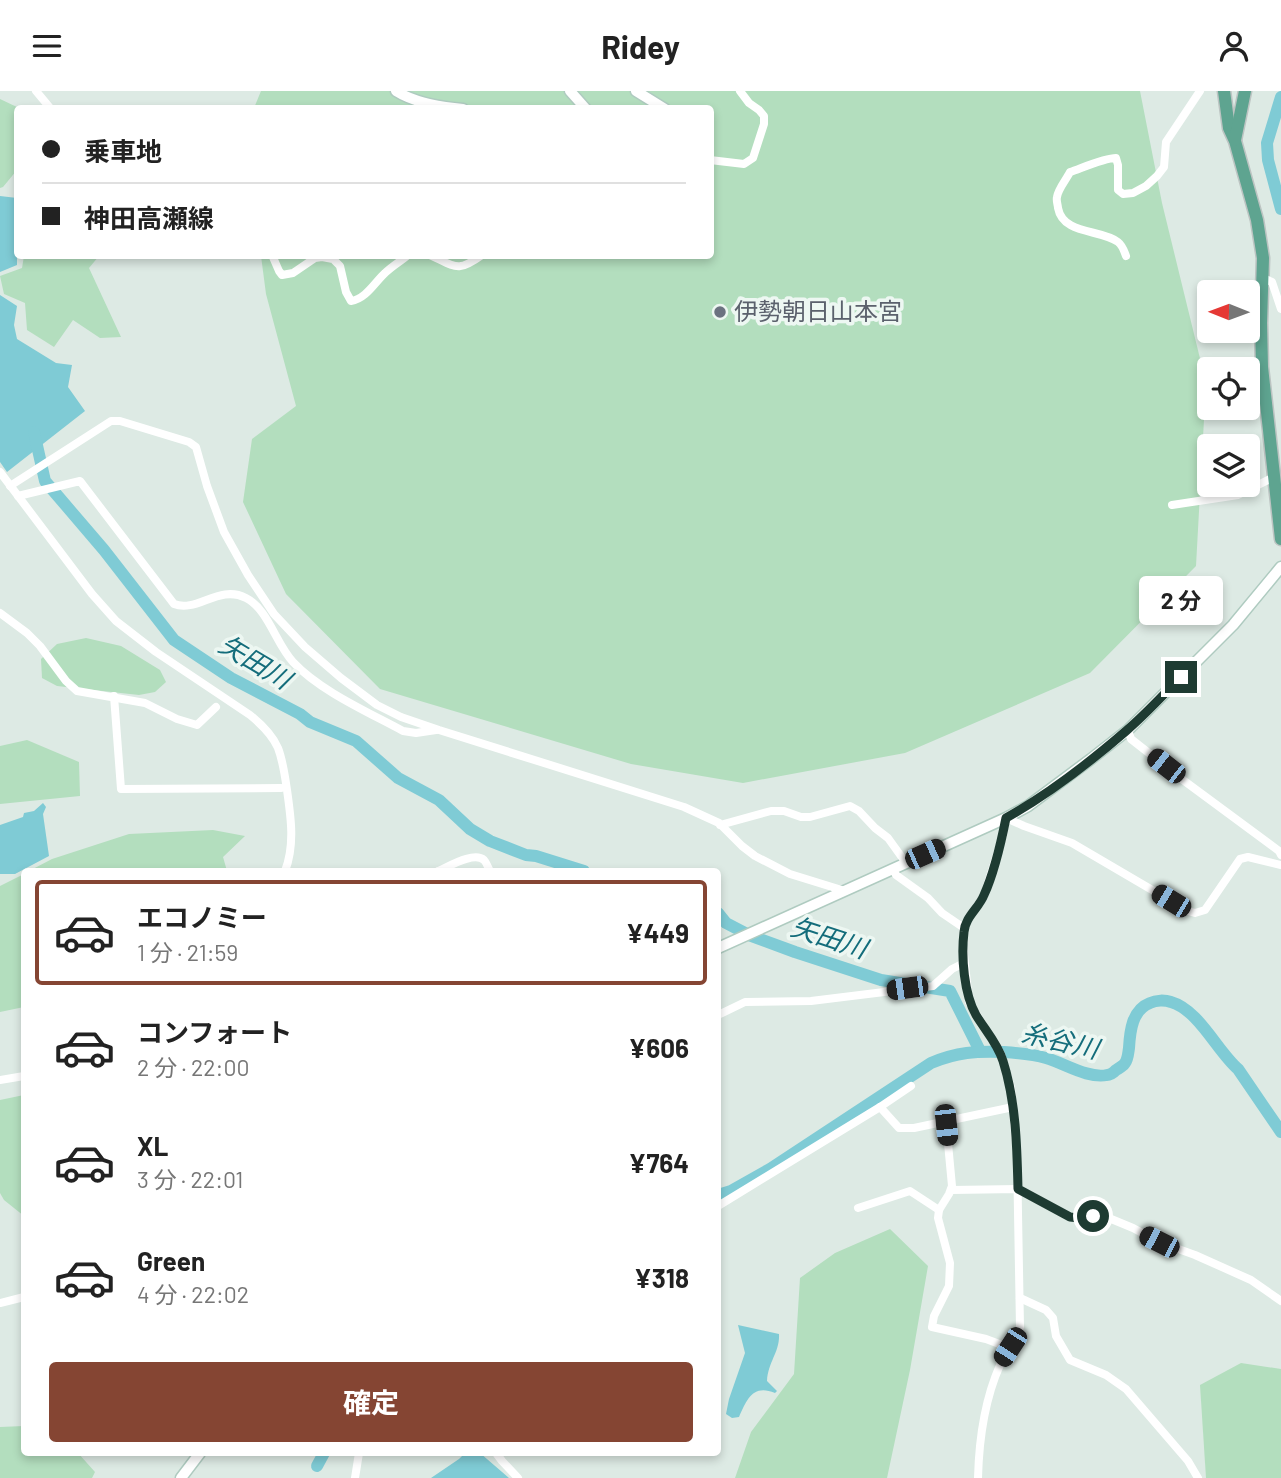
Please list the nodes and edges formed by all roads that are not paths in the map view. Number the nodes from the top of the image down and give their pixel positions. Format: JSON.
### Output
{"nodes":[{"id":1,"x":36,"y":91,"type":"edge"},
{"id":2,"x":396,"y":91,"type":"edge"},
{"id":3,"x":570,"y":91,"type":"edge"},
{"id":4,"x":636,"y":91,"type":"edge"},
{"id":5,"x":740,"y":91,"type":"edge"},
{"id":6,"x":1200,"y":91,"type":"edge"},
{"id":7,"x":1224,"y":91,"type":"edge"},
{"id":8,"x":1245,"y":91,"type":"edge"},
{"id":9,"x":48,"y":105,"type":"edge"},
{"id":10,"x":436,"y":105,"type":"edge"},
{"id":11,"x":582,"y":105,"type":"edge"},
{"id":12,"x":659,"y":105,"type":"edge"},
{"id":13,"x":1226,"y":110,"type":"junction"},
{"id":14,"x":1241,"y":111,"type":"junction"},
{"id":15,"x":1235,"y":141,"type":"junction"},
{"id":16,"x":714,"y":160,"type":"edge"},
{"id":17,"x":1126,"y":256,"type":"dead end"},
{"id":18,"x":274,"y":259,"type":"edge"},
{"id":19,"x":314,"y":259,"type":"edge"},
{"id":20,"x":333,"y":259,"type":"edge"},
{"id":21,"x":403,"y":259,"type":"edge"},
{"id":22,"x":439,"y":259,"type":"edge"},
{"id":23,"x":476,"y":259,"type":"edge"},
{"id":24,"x":1263,"y":278,"type":"junction"},
{"id":25,"x":1281,"y":309,"type":"edge"},
{"id":26,"x":0,"y":472,"type":"edge"},
{"id":27,"x":1274,"y":477,"type":"junction"},
{"id":28,"x":10,"y":486,"type":"junction"},
{"id":29,"x":22,"y":495,"type":"junction"},
{"id":30,"x":1172,"y":505,"type":"dead end"},
{"id":31,"x":1281,"y":539,"type":"edge"},
{"id":32,"x":1281,"y":567,"type":"edge"},
{"id":33,"x":0,"y":614,"type":"edge"},
{"id":34,"x":114,"y":696,"type":"junction"},
{"id":35,"x":216,"y":707,"type":"dead end"},
{"id":36,"x":439,"y":730,"type":"junction"},
{"id":37,"x":1128,"y":730,"type":"junction"},
{"id":38,"x":281,"y":788,"type":"dead end"},
{"id":39,"x":1006,"y":818,"type":"junction"},
{"id":40,"x":720,"y":825,"type":"junction"},
{"id":41,"x":1281,"y":855,"type":"edge"},
{"id":42,"x":906,"y":863,"type":"junction"},
{"id":43,"x":1281,"y":865,"type":"edge"},
{"id":44,"x":286,"y":868,"type":"edge"},
{"id":45,"x":445,"y":868,"type":"edge"},
{"id":46,"x":488,"y":868,"type":"edge"},
{"id":47,"x":892,"y":869,"type":"junction"},
{"id":48,"x":845,"y":891,"type":"junction"},
{"id":49,"x":964,"y":928,"type":"junction"},
{"id":50,"x":721,"y":947,"type":"edge"},
{"id":51,"x":964,"y":963,"type":"junction"},
{"id":52,"x":721,"y":1014,"type":"edge"},
{"id":53,"x":21,"y":1076,"type":"edge"},
{"id":54,"x":0,"y":1080,"type":"edge"},
{"id":55,"x":911,"y":1086,"type":"dead end"},
{"id":56,"x":880,"y":1107,"type":"junction"},
{"id":57,"x":1013,"y":1107,"type":"junction"},
{"id":58,"x":946,"y":1122,"type":"junction"},
{"id":59,"x":1018,"y":1189,"type":"junction"},
{"id":60,"x":951,"y":1190,"type":"junction"},
{"id":61,"x":721,"y":1204,"type":"edge"},
{"id":62,"x":858,"y":1208,"type":"dead end"},
{"id":63,"x":939,"y":1210,"type":"junction"},
{"id":64,"x":21,"y":1298,"type":"edge"},
{"id":65,"x":1020,"y":1298,"type":"junction"},
{"id":66,"x":1281,"y":1301,"type":"edge"},
{"id":67,"x":0,"y":1303,"type":"edge"},
{"id":68,"x":1010,"y":1347,"type":"junction"},
{"id":69,"x":198,"y":1456,"type":"edge"},
{"id":70,"x":359,"y":1456,"type":"edge"},
{"id":71,"x":499,"y":1456,"type":"edge"},
{"id":72,"x":181,"y":1478,"type":"edge"},
{"id":73,"x":355,"y":1478,"type":"edge"},
{"id":74,"x":518,"y":1478,"type":"edge"},
{"id":75,"x":978,"y":1478,"type":"edge"},
{"id":76,"x":1198,"y":1478,"type":"edge"}],
"edges":[{"from":1,"to":9,"type":"street"},
{"from":2,"to":10,"type":"main road"},
{"from":3,"to":11,"type":"main road"},
{"from":4,"to":12,"type":"main road"},
{"from":5,"to":16,"type":"street"},
{"from":6,"to":17,"type":"street"},
{"from":7,"to":13,"type":"main road"},
{"from":8,"to":14,"type":"main road"},
{"from":13,"to":14,"type":"main road"},
{"from":13,"to":15,"type":"main road"},
{"from":14,"to":15,"type":"main road"},
{"from":15,"to":24,"type":"main road"},
{"from":18,"to":19,"type":"street"},
{"from":20,"to":21,"type":"street"},
{"from":22,"to":23,"type":"street"},
{"from":24,"to":25,"type":"street"},
{"from":24,"to":27,"type":"main road"},
{"from":26,"to":28,"type":"street"},
{"from":27,"to":30,"type":"street"},
{"from":27,"to":31,"type":"main road"},
{"from":28,"to":29,"type":"street"},
{"from":28,"to":36,"type":"street"},
{"from":29,"to":36,"type":"street"},
{"from":29,"to":44,"type":"street"},
{"from":32,"to":37,"type":"main road"},
{"from":33,"to":34,"type":"street"},
{"from":34,"to":35,"type":"street"},
{"from":34,"to":38,"type":"street"},
{"from":36,"to":40,"type":"street"},
{"from":37,"to":39,"type":"main road"},
{"from":37,"to":41,"type":"street"},
{"from":39,"to":42,"type":"main road"},
{"from":39,"to":43,"type":"street"},
{"from":39,"to":49,"type":"street"},
{"from":40,"to":42,"type":"street"},
{"from":40,"to":48,"type":"street"},
{"from":42,"to":47,"type":"main road"},
{"from":45,"to":46,"type":"street"},
{"from":47,"to":48,"type":"main road"},
{"from":47,"to":49,"type":"street"},
{"from":48,"to":50,"type":"main road"},
{"from":49,"to":51,"type":"street"},
{"from":51,"to":52,"type":"street"},
{"from":51,"to":57,"type":"street"},
{"from":53,"to":54,"type":"street"},
{"from":55,"to":56,"type":"street"},
{"from":56,"to":58,"type":"street"},
{"from":56,"to":61,"type":"street"},
{"from":57,"to":58,"type":"street"},
{"from":57,"to":59,"type":"street"},
{"from":58,"to":60,"type":"street"},
{"from":59,"to":60,"type":"street"},
{"from":59,"to":65,"type":"street"},
{"from":59,"to":66,"type":"street"},
{"from":60,"to":63,"type":"street"},
{"from":62,"to":63,"type":"street"},
{"from":63,"to":68,"type":"street"},
{"from":64,"to":67,"type":"street"},
{"from":65,"to":68,"type":"street"},
{"from":65,"to":76,"type":"street"},
{"from":68,"to":75,"type":"street"},
{"from":69,"to":72,"type":"main road"},
{"from":70,"to":73,"type":"street"},
{"from":71,"to":74,"type":"street"}]}
